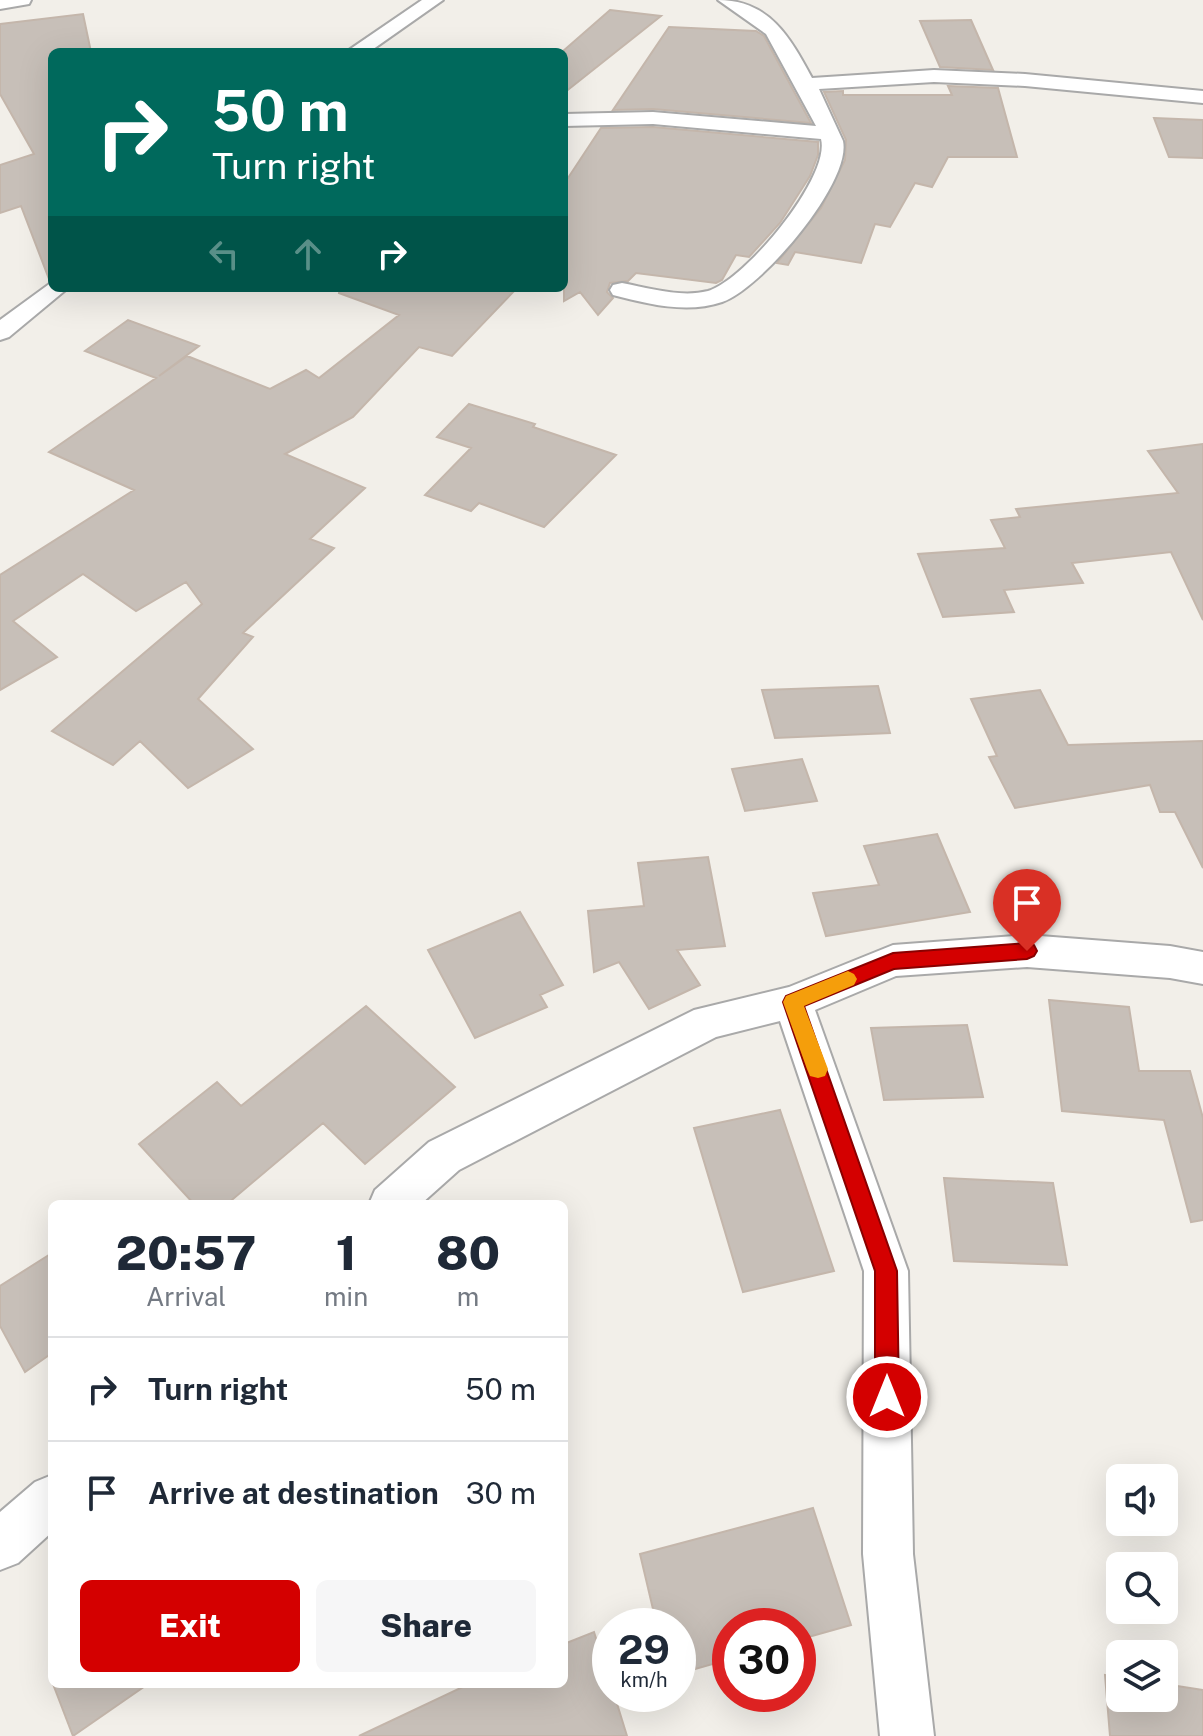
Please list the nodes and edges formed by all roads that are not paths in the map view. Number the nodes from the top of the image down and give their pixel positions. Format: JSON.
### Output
{"nodes":[{"id":1,"x":22,"y":0,"type":"edge"},
{"id":2,"x":434,"y":0,"type":"edge"},
{"id":3,"x":727,"y":0,"type":"edge"},
{"id":4,"x":0,"y":3,"type":"edge"},
{"id":5,"x":362,"y":48,"type":"edge"},
{"id":6,"x":805,"y":84,"type":"junction"},
{"id":7,"x":1203,"y":97,"type":"edge"},
{"id":8,"x":568,"y":120,"type":"edge"},
{"id":9,"x":828,"y":133,"type":"junction"},
{"id":10,"x":622,"y":290,"type":"dead end"},
{"id":11,"x":51,"y":292,"type":"edge"},
{"id":12,"x":0,"y":332,"type":"edge"},
{"id":13,"x":1203,"y":968,"type":"edge"},
{"id":14,"x":793,"y":1002,"type":"junction"},
{"id":15,"x":394,"y":1200,"type":"edge"},
{"id":16,"x":48,"y":1503,"type":"edge"},
{"id":17,"x":0,"y":1545,"type":"edge"},
{"id":18,"x":907,"y":1736,"type":"edge"}],
"edges":[{"from":1,"to":4,"type":"street"},
{"from":2,"to":5,"type":"street"},
{"from":3,"to":6,"type":"street"},
{"from":6,"to":7,"type":"street"},
{"from":6,"to":9,"type":"street"},
{"from":8,"to":9,"type":"street"},
{"from":9,"to":10,"type":"street"},
{"from":11,"to":12,"type":"street"},
{"from":13,"to":14,"type":"street"},
{"from":14,"to":15,"type":"street"},
{"from":14,"to":18,"type":"street"},
{"from":16,"to":17,"type":"street"}]}
